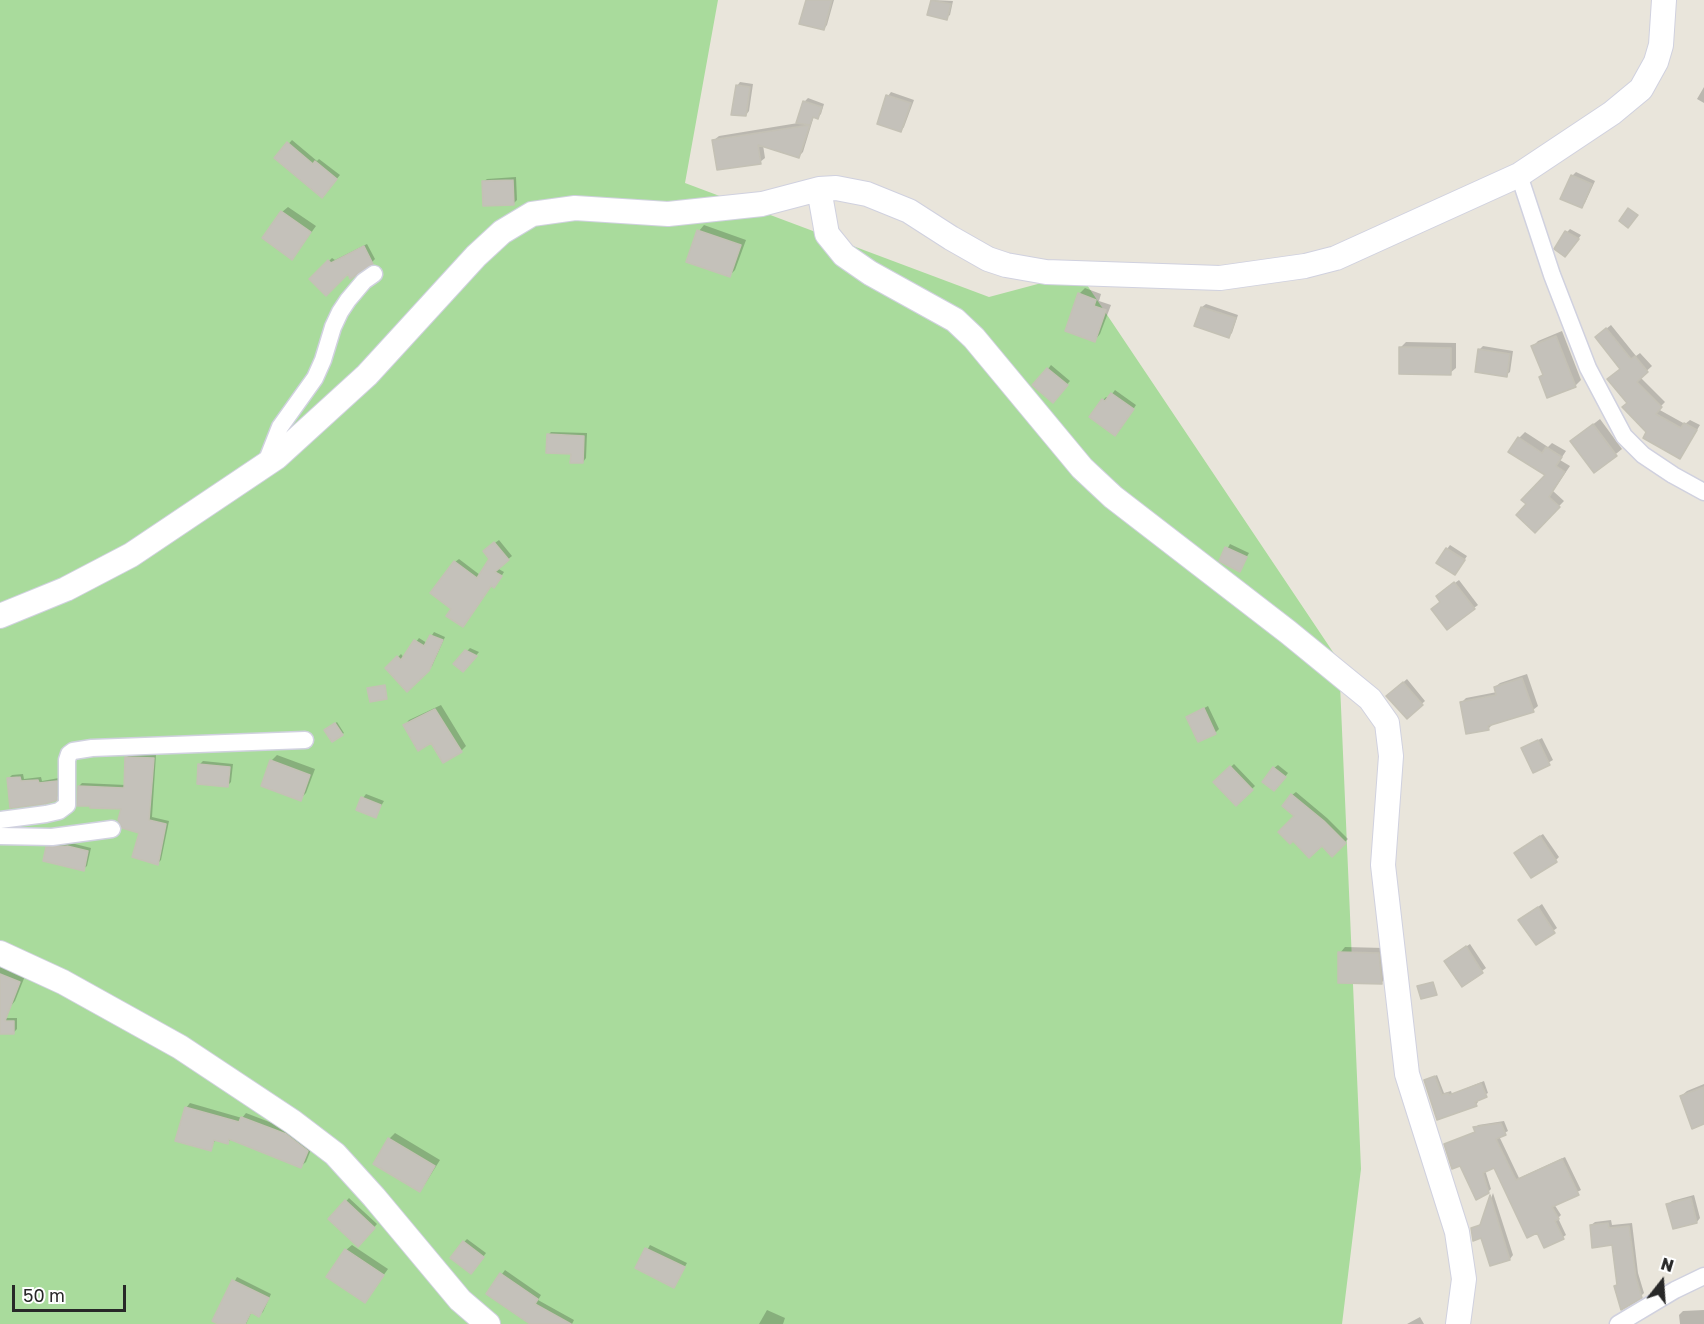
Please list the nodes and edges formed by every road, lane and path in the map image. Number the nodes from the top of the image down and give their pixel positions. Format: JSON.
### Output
{"nodes":[{"id":1,"x":1664,"y":0,"type":"edge"},
{"id":2,"x":1519,"y":175,"type":"junction"},
{"id":3,"x":819,"y":189,"type":"junction"},
{"id":4,"x":374,"y":274,"type":"dead end"},
{"id":5,"x":265,"y":465,"type":"junction"},
{"id":6,"x":1704,"y":492,"type":"edge"},
{"id":7,"x":0,"y":616,"type":"edge"},
{"id":8,"x":305,"y":740,"type":"dead end"},
{"id":9,"x":0,"y":820,"type":"edge"},
{"id":10,"x":112,"y":829,"type":"dead end"},
{"id":11,"x":0,"y":836,"type":"edge"},
{"id":12,"x":0,"y":953,"type":"edge"},
{"id":13,"x":1704,"y":1276,"type":"edge"},
{"id":14,"x":488,"y":1324,"type":"edge"},
{"id":15,"x":1458,"y":1324,"type":"edge"},
{"id":16,"x":1618,"y":1324,"type":"edge"}],
"edges":[{"from":1,"to":2,"type":"main road"},
{"from":2,"to":3,"type":"main road"},
{"from":2,"to":6,"type":"street"},
{"from":3,"to":5,"type":"main road"},
{"from":3,"to":15,"type":"main road"},
{"from":4,"to":5,"type":"street"},
{"from":5,"to":7,"type":"main road"},
{"from":8,"to":9,"type":"street"},
{"from":10,"to":11,"type":"street"},
{"from":12,"to":14,"type":"main road"},
{"from":13,"to":16,"type":"street"}]}
